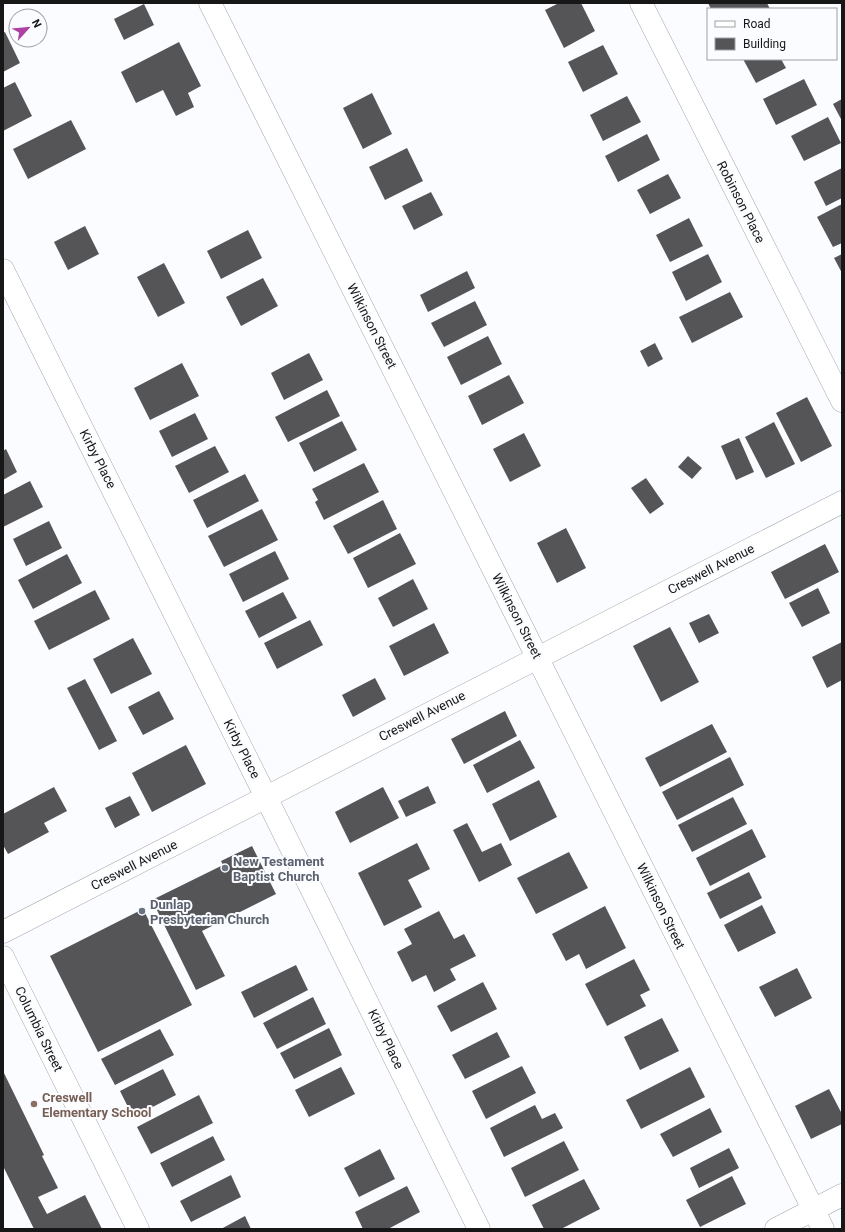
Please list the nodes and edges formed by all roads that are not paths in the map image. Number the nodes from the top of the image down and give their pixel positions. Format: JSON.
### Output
{"nodes":[{"id":1,"x":210,"y":3,"type":"edge"},
{"id":2,"x":641,"y":3,"type":"edge"},
{"id":3,"x":3,"y":270,"type":"edge"},
{"id":4,"x":842,"y":401,"type":"edge"},
{"id":5,"x":842,"y":502,"type":"edge"},
{"id":6,"x":537,"y":657,"type":"junction"},
{"id":7,"x":266,"y":797,"type":"junction"},
{"id":8,"x":3,"y":932,"type":"edge"},
{"id":9,"x":3,"y":957,"type":"edge"},
{"id":10,"x":842,"y":1195,"type":"edge"},
{"id":11,"x":818,"y":1219,"type":"edge"},
{"id":12,"x":138,"y":1229,"type":"edge"},
{"id":13,"x":479,"y":1229,"type":"edge"},
{"id":14,"x":776,"y":1229,"type":"edge"}],
"edges":[{"from":1,"to":6,"type":"street","name":"Wilkinson Street"},
{"from":2,"to":4,"type":"street","name":"Robinson Place"},
{"from":3,"to":7,"type":"street","name":"Kirby Place"},
{"from":5,"to":6,"type":"street","name":"Creswell Avenue"},
{"from":6,"to":7,"type":"street","name":"Creswell Avenue"},
{"from":6,"to":11,"type":"street","name":"Wilkinson Street"},
{"from":7,"to":8,"type":"street","name":"Creswell Avenue"},
{"from":7,"to":13,"type":"street","name":"Kirby Place"},
{"from":9,"to":12,"type":"street","name":"Columbia Street"},
{"from":10,"to":11,"type":"street"},
{"from":11,"to":14,"type":"street"}]}
